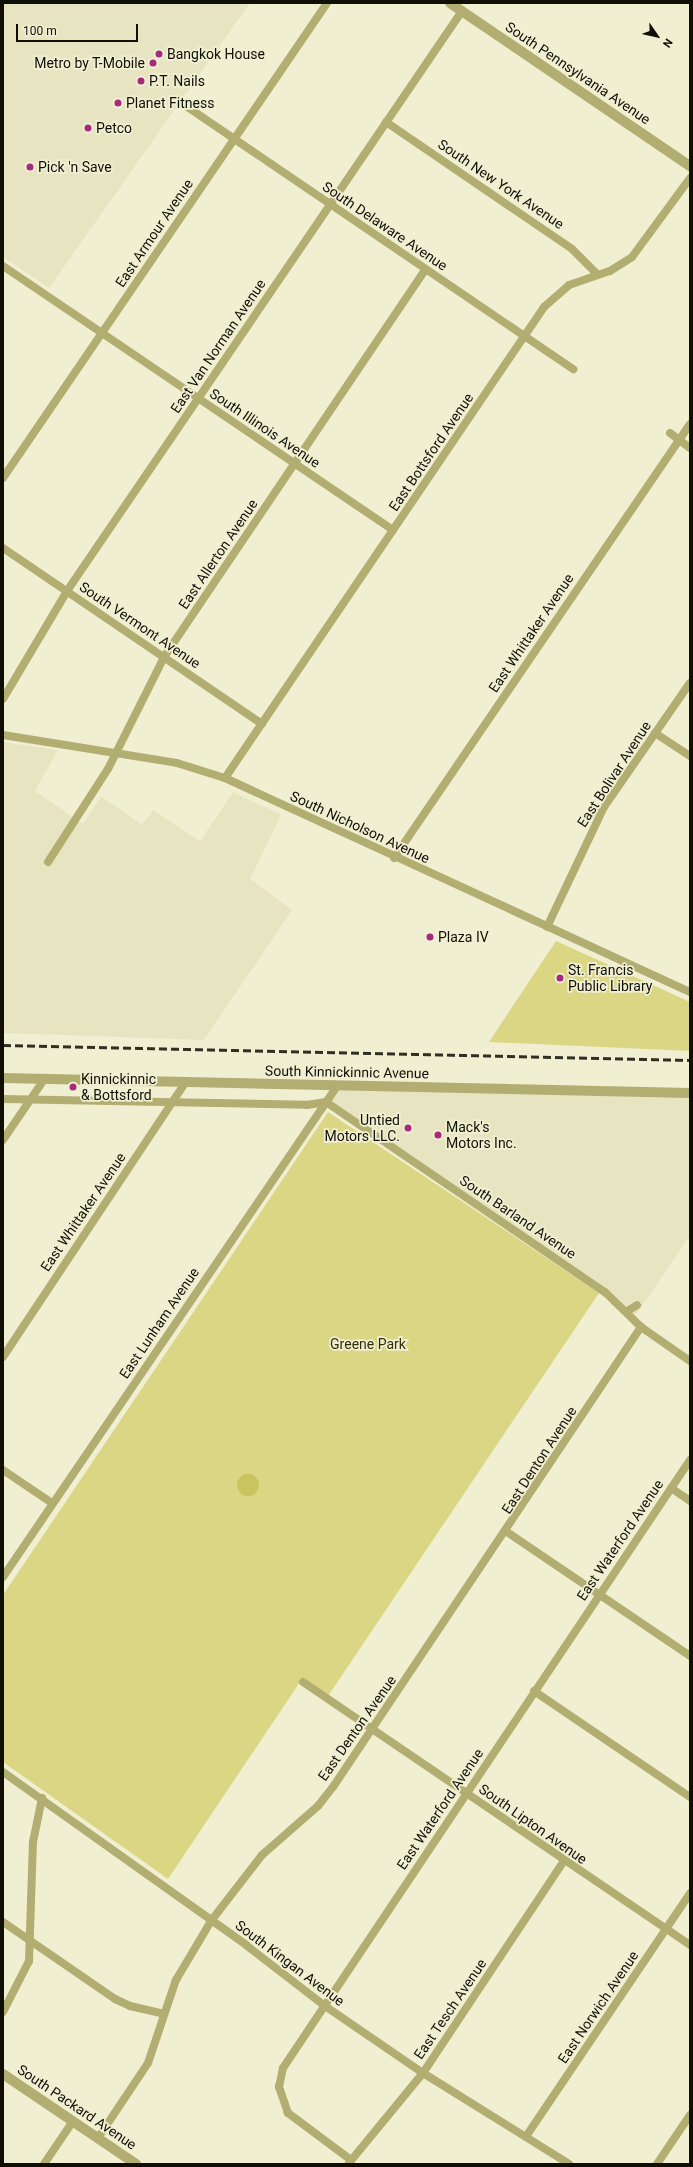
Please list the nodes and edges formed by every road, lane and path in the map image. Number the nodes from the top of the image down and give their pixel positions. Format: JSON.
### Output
{"nodes":[{"id":1,"x":327,"y":3,"type":"edge"},
{"id":2,"x":450,"y":3,"type":"edge"},
{"id":3,"x":462,"y":11,"type":"junction"},
{"id":4,"x":183,"y":104,"type":"dead end"},
{"id":5,"x":386,"y":122,"type":"junction"},
{"id":6,"x":234,"y":139,"type":"junction"},
{"id":7,"x":690,"y":166,"type":"edge"},
{"id":8,"x":690,"y":178,"type":"edge"},
{"id":9,"x":330,"y":205,"type":"junction"},
{"id":10,"x":3,"y":266,"type":"edge"},
{"id":11,"x":426,"y":269,"type":"junction"},
{"id":12,"x":597,"y":274,"type":"junction"},
{"id":13,"x":103,"y":332,"type":"junction"},
{"id":14,"x":524,"y":337,"type":"junction"},
{"id":15,"x":573,"y":369,"type":"dead end"},
{"id":16,"x":198,"y":398,"type":"junction"},
{"id":17,"x":690,"y":424,"type":"edge"},
{"id":18,"x":670,"y":433,"type":"dead end"},
{"id":19,"x":679,"y":440,"type":"junction"},
{"id":20,"x":690,"y":448,"type":"edge"},
{"id":21,"x":294,"y":463,"type":"junction"},
{"id":22,"x":3,"y":478,"type":"edge"},
{"id":23,"x":393,"y":530,"type":"junction"},
{"id":24,"x":3,"y":548,"type":"edge"},
{"id":25,"x":67,"y":591,"type":"junction"},
{"id":26,"x":164,"y":657,"type":"junction"},
{"id":27,"x":690,"y":683,"type":"edge"},
{"id":28,"x":3,"y":700,"type":"edge"},
{"id":29,"x":262,"y":724,"type":"junction"},
{"id":30,"x":655,"y":733,"type":"junction"},
{"id":31,"x":3,"y":735,"type":"edge"},
{"id":32,"x":117,"y":752,"type":"junction"},
{"id":33,"x":690,"y":756,"type":"edge"},
{"id":34,"x":225,"y":778,"type":"junction"},
{"id":35,"x":394,"y":858,"type":"junction"},
{"id":36,"x":48,"y":862,"type":"dead end"},
{"id":37,"x":547,"y":927,"type":"junction"},
{"id":38,"x":690,"y":992,"type":"edge"},
{"id":39,"x":3,"y":1078,"type":"edge"},
{"id":40,"x":45,"y":1078,"type":"junction"},
{"id":41,"x":186,"y":1082,"type":"junction"},
{"id":42,"x":337,"y":1086,"type":"junction"},
{"id":43,"x":690,"y":1093,"type":"edge"},
{"id":44,"x":3,"y":1099,"type":"edge"},
{"id":45,"x":30,"y":1099,"type":"junction"},
{"id":46,"x":172,"y":1102,"type":"junction"},
{"id":47,"x":326,"y":1102,"type":"junction"},
{"id":48,"x":3,"y":1140,"type":"edge"},
{"id":49,"x":637,"y":1305,"type":"dead end"},
{"id":50,"x":626,"y":1312,"type":"junction"},
{"id":51,"x":641,"y":1327,"type":"junction"},
{"id":52,"x":3,"y":1357,"type":"edge"},
{"id":53,"x":690,"y":1361,"type":"edge"},
{"id":54,"x":690,"y":1460,"type":"edge"},
{"id":55,"x":3,"y":1470,"type":"edge"},
{"id":56,"x":671,"y":1488,"type":"junction"},
{"id":57,"x":690,"y":1501,"type":"edge"},
{"id":58,"x":52,"y":1503,"type":"junction"},
{"id":59,"x":507,"y":1532,"type":"junction"},
{"id":60,"x":3,"y":1577,"type":"edge"},
{"id":61,"x":599,"y":1594,"type":"junction"},
{"id":62,"x":690,"y":1656,"type":"edge"},
{"id":63,"x":303,"y":1682,"type":"dead end"},
{"id":64,"x":534,"y":1691,"type":"junction"},
{"id":65,"x":373,"y":1729,"type":"junction"},
{"id":66,"x":3,"y":1772,"type":"edge"},
{"id":67,"x":466,"y":1793,"type":"junction"},
{"id":68,"x":690,"y":1797,"type":"edge"},
{"id":69,"x":42,"y":1798,"type":"junction"},
{"id":70,"x":564,"y":1861,"type":"junction"},
{"id":71,"x":690,"y":1893,"type":"edge"},
{"id":72,"x":211,"y":1920,"type":"junction"},
{"id":73,"x":3,"y":1922,"type":"edge"},
{"id":74,"x":666,"y":1929,"type":"junction"},
{"id":75,"x":30,"y":1940,"type":"junction"},
{"id":76,"x":690,"y":1945,"type":"edge"},
{"id":77,"x":325,"y":2006,"type":"junction"},
{"id":78,"x":3,"y":2012,"type":"edge"},
{"id":79,"x":164,"y":2014,"type":"junction"},
{"id":80,"x":423,"y":2073,"type":"junction"},
{"id":81,"x":3,"y":2074,"type":"edge"},
{"id":82,"x":690,"y":2115,"type":"edge"},
{"id":83,"x":73,"y":2121,"type":"junction"},
{"id":84,"x":527,"y":2135,"type":"junction"},
{"id":85,"x":98,"y":2138,"type":"junction"},
{"id":86,"x":350,"y":2162,"type":"edge"},
{"id":87,"x":44,"y":2164,"type":"edge"},
{"id":88,"x":136,"y":2164,"type":"edge"},
{"id":89,"x":569,"y":2164,"type":"edge"},
{"id":90,"x":657,"y":2164,"type":"edge"}],
"edges":[{"from":1,"to":6,"type":"street","name":"East Armour Avenue"},
{"from":2,"to":3,"type":"street","name":"South Pennsylvania Avenue"},
{"from":3,"to":5,"type":"street","name":"East Van Norman Avenue"},
{"from":3,"to":7,"type":"street","name":"South Pennsylvania Avenue"},
{"from":4,"to":6,"type":"street","name":"South Delaware Avenue"},
{"from":5,"to":9,"type":"street","name":"East Van Norman Avenue"},
{"from":5,"to":12,"type":"street","name":"South New York Avenue"},
{"from":6,"to":9,"type":"street","name":"South Delaware Avenue"},
{"from":6,"to":13,"type":"street","name":"East Armour Avenue"},
{"from":8,"to":12,"type":"street","name":"East Bottsford Avenue"},
{"from":9,"to":11,"type":"street","name":"South Delaware Avenue"},
{"from":9,"to":16,"type":"street","name":"East Van Norman Avenue"},
{"from":10,"to":13,"type":"street","name":"South Illinois Avenue"},
{"from":11,"to":14,"type":"street","name":"South Delaware Avenue"},
{"from":11,"to":21,"type":"street","name":"East Allerton Avenue"},
{"from":12,"to":14,"type":"street","name":"East Bottsford Avenue"},
{"from":13,"to":16,"type":"street","name":"South Illinois Avenue"},
{"from":13,"to":22,"type":"street","name":"East Armour Avenue"},
{"from":14,"to":15,"type":"street","name":"South Delaware Avenue"},
{"from":14,"to":23,"type":"street","name":"East Bottsford Avenue"},
{"from":16,"to":21,"type":"street","name":"South Illinois Avenue"},
{"from":16,"to":25,"type":"street","name":"East Van Norman Avenue"},
{"from":17,"to":19,"type":"street","name":"East Whittaker Avenue"},
{"from":18,"to":19,"type":"street"},
{"from":19,"to":20,"type":"street"},
{"from":19,"to":35,"type":"street","name":"East Whittaker Avenue"},
{"from":21,"to":23,"type":"street","name":"South Illinois Avenue"},
{"from":21,"to":26,"type":"street","name":"East Allerton Avenue"},
{"from":23,"to":29,"type":"street","name":"East Bottsford Avenue"},
{"from":24,"to":25,"type":"street","name":"South Vermont Avenue"},
{"from":25,"to":26,"type":"street","name":"South Vermont Avenue"},
{"from":25,"to":28,"type":"street","name":"East Van Norman Avenue"},
{"from":26,"to":29,"type":"street","name":"South Vermont Avenue"},
{"from":26,"to":32,"type":"street","name":"East Allerton Avenue"},
{"from":27,"to":30,"type":"street","name":"East Bolivar Avenue"},
{"from":29,"to":34,"type":"street","name":"East Bottsford Avenue"},
{"from":30,"to":33,"type":"street"},
{"from":30,"to":37,"type":"street","name":"East Bolivar Avenue"},
{"from":31,"to":32,"type":"street","name":"South Nicholson Avenue"},
{"from":32,"to":34,"type":"street","name":"South Nicholson Avenue"},
{"from":32,"to":36,"type":"street","name":"East Allerton Avenue"},
{"from":34,"to":35,"type":"street","name":"South Nicholson Avenue"},
{"from":35,"to":37,"type":"street","name":"South Nicholson Avenue"},
{"from":37,"to":38,"type":"street","name":"South Nicholson Avenue"},
{"from":39,"to":40,"type":"street","name":"South Kinnickinnic Avenue"},
{"from":40,"to":41,"type":"street","name":"South Kinnickinnic Avenue"},
{"from":40,"to":45,"type":"street"},
{"from":41,"to":42,"type":"street","name":"South Kinnickinnic Avenue"},
{"from":41,"to":46,"type":"street","name":"East Whittaker Avenue"},
{"from":42,"to":43,"type":"street","name":"South Kinnickinnic Avenue"},
{"from":42,"to":47,"type":"street","name":"East Lunham Avenue"},
{"from":44,"to":45,"type":"street"},
{"from":45,"to":46,"type":"street"},
{"from":45,"to":48,"type":"street"},
{"from":46,"to":47,"type":"street"},
{"from":46,"to":52,"type":"street","name":"East Whittaker Avenue"},
{"from":47,"to":50,"type":"street","name":"South Barland Avenue"},
{"from":47,"to":58,"type":"street","name":"East Lunham Avenue"},
{"from":49,"to":50,"type":"street"},
{"from":50,"to":51,"type":"street","name":"South Barland Avenue"},
{"from":51,"to":53,"type":"street","name":"South Barland Avenue"},
{"from":51,"to":59,"type":"street","name":"East Denton Avenue"},
{"from":54,"to":56,"type":"street","name":"East Waterford Avenue"},
{"from":55,"to":58,"type":"street"},
{"from":56,"to":57,"type":"street"},
{"from":56,"to":61,"type":"street","name":"East Waterford Avenue"},
{"from":58,"to":60,"type":"street","name":"East Lunham Avenue"},
{"from":59,"to":61,"type":"street"},
{"from":59,"to":65,"type":"street","name":"East Denton Avenue"},
{"from":61,"to":62,"type":"street"},
{"from":61,"to":64,"type":"street","name":"East Waterford Avenue"},
{"from":63,"to":65,"type":"street","name":"South Lipton Avenue"},
{"from":64,"to":67,"type":"street","name":"East Waterford Avenue"},
{"from":64,"to":68,"type":"street"},
{"from":65,"to":67,"type":"street","name":"South Lipton Avenue"},
{"from":65,"to":72,"type":"street","name":"East Denton Avenue"},
{"from":66,"to":69,"type":"street","name":"South Kingan Avenue"},
{"from":67,"to":70,"type":"street","name":"South Lipton Avenue"},
{"from":67,"to":77,"type":"street","name":"East Waterford Avenue"},
{"from":69,"to":72,"type":"street","name":"South Kingan Avenue"},
{"from":69,"to":75,"type":"street"},
{"from":70,"to":74,"type":"street","name":"South Lipton Avenue"},
{"from":70,"to":80,"type":"street","name":"East Tesch Avenue"},
{"from":71,"to":74,"type":"street","name":"East Norwich Avenue"},
{"from":72,"to":77,"type":"street","name":"South Kingan Avenue"},
{"from":72,"to":79,"type":"street","name":"East Denton Avenue"},
{"from":73,"to":75,"type":"street"},
{"from":74,"to":76,"type":"street","name":"South Lipton Avenue"},
{"from":74,"to":84,"type":"street","name":"East Norwich Avenue"},
{"from":75,"to":78,"type":"street"},
{"from":75,"to":79,"type":"street"},
{"from":77,"to":80,"type":"street","name":"South Kingan Avenue"},
{"from":77,"to":86,"type":"street","name":"East Waterford Avenue"},
{"from":79,"to":85,"type":"street","name":"East Denton Avenue"},
{"from":80,"to":84,"type":"street","name":"South Kingan Avenue"},
{"from":80,"to":86,"type":"street","name":"East Tesch Avenue"},
{"from":81,"to":83,"type":"street","name":"South Packard Avenue"},
{"from":82,"to":90,"type":"street"},
{"from":83,"to":85,"type":"street","name":"South Packard Avenue"},
{"from":83,"to":87,"type":"street"},
{"from":84,"to":89,"type":"street","name":"South Kingan Avenue"},
{"from":85,"to":88,"type":"street","name":"South Packard Avenue"}]}
